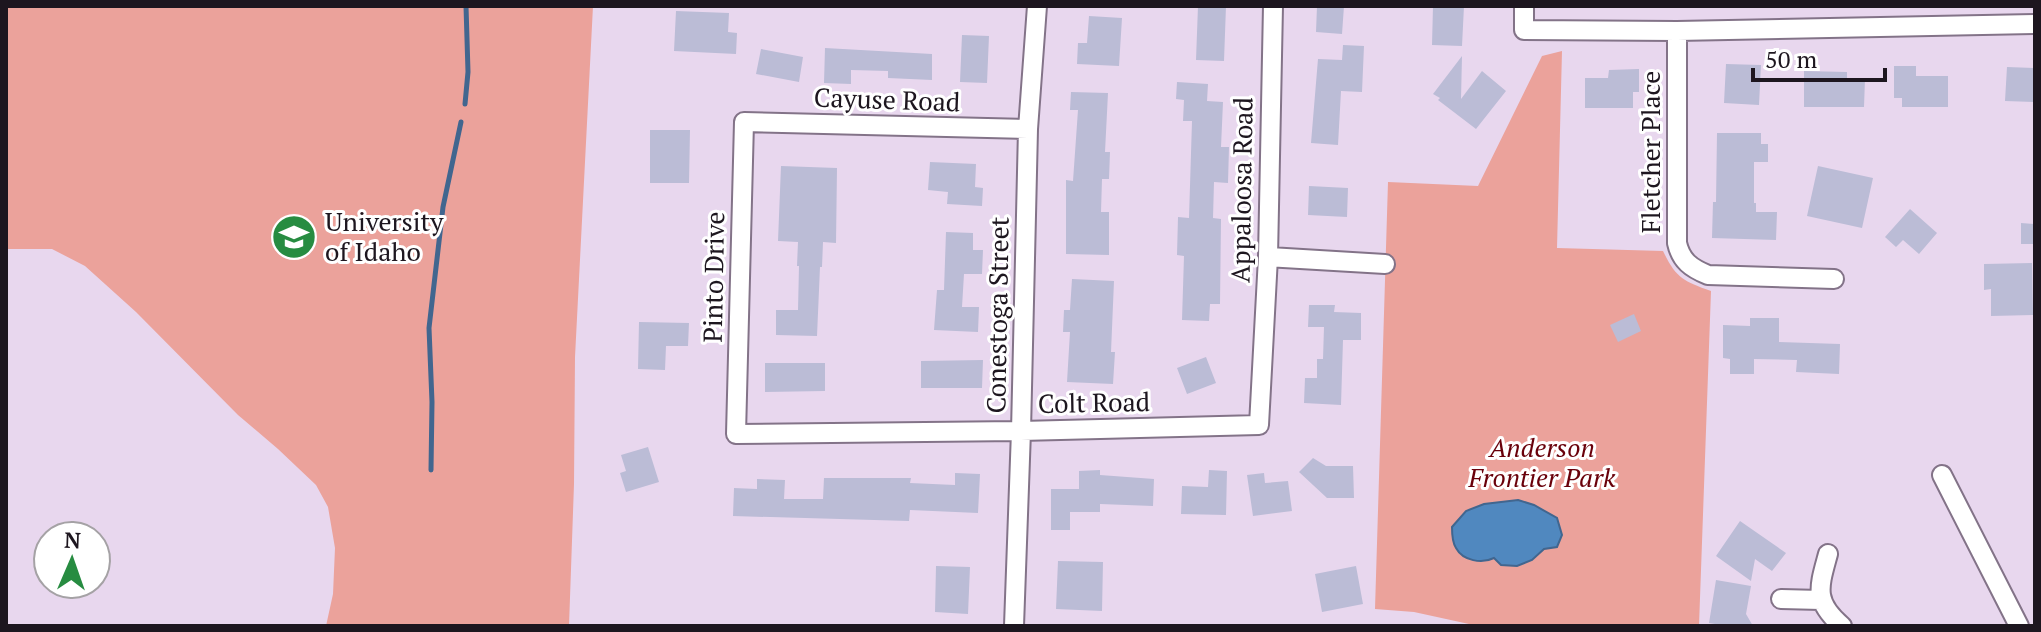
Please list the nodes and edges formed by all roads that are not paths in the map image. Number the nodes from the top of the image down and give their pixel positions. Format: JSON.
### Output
{"nodes":[{"id":1,"x":1037,"y":6,"type":"edge"},
{"id":2,"x":1273,"y":6,"type":"edge"},
{"id":3,"x":1524,"y":6,"type":"edge"},
{"id":4,"x":2035,"y":24,"type":"edge"},
{"id":5,"x":1677,"y":31,"type":"junction"},
{"id":6,"x":744,"y":122,"type":"joint"},
{"id":7,"x":1028,"y":129,"type":"junction"},
{"id":8,"x":1268,"y":257,"type":"junction"},
{"id":9,"x":1385,"y":264,"type":"dead end"},
{"id":10,"x":1834,"y":279,"type":"dead end"},
{"id":11,"x":1261,"y":376,"type":"joint"},
{"id":12,"x":1021,"y":431,"type":"junction"},
{"id":13,"x":736,"y":434,"type":"joint"},
{"id":14,"x":1942,"y":475,"type":"dead end"},
{"id":15,"x":1828,"y":554,"type":"dead end"},
{"id":16,"x":1781,"y":599,"type":"dead end"},
{"id":17,"x":1821,"y":600,"type":"junction"},
{"id":18,"x":2035,"y":617,"type":"edge"},
{"id":19,"x":1014,"y":626,"type":"edge"},
{"id":20,"x":1842,"y":626,"type":"edge"},
{"id":21,"x":2018,"y":626,"type":"edge"}],
"edges":[{"from":1,"to":7,"type":"street","name":"Conestoga Street"},
{"from":2,"to":8,"type":"street","name":"Appaloosa Road"},
{"from":3,"to":5,"type":"street"},
{"from":4,"to":5,"type":"street"},
{"from":5,"to":10,"type":"street","name":"Fletcher Place"},
{"from":6,"to":7,"type":"street","name":"Cayuse Road"},
{"from":6,"to":13,"type":"street","name":"Pinto Drive"},
{"from":7,"to":12,"type":"street","name":"Conestoga Street"},
{"from":8,"to":9,"type":"street"},
{"from":8,"to":11,"type":"street","name":"Appaloosa Road"},
{"from":11,"to":12,"type":"street","name":"Colt Road"},
{"from":12,"to":13,"type":"street","name":"Colt Road"},
{"from":12,"to":19,"type":"street","name":"Conestoga Street"},
{"from":14,"to":21,"type":"street"},
{"from":15,"to":17,"type":"street"},
{"from":16,"to":17,"type":"street"},
{"from":17,"to":20,"type":"street"},
{"from":18,"to":21,"type":"street"}]}
